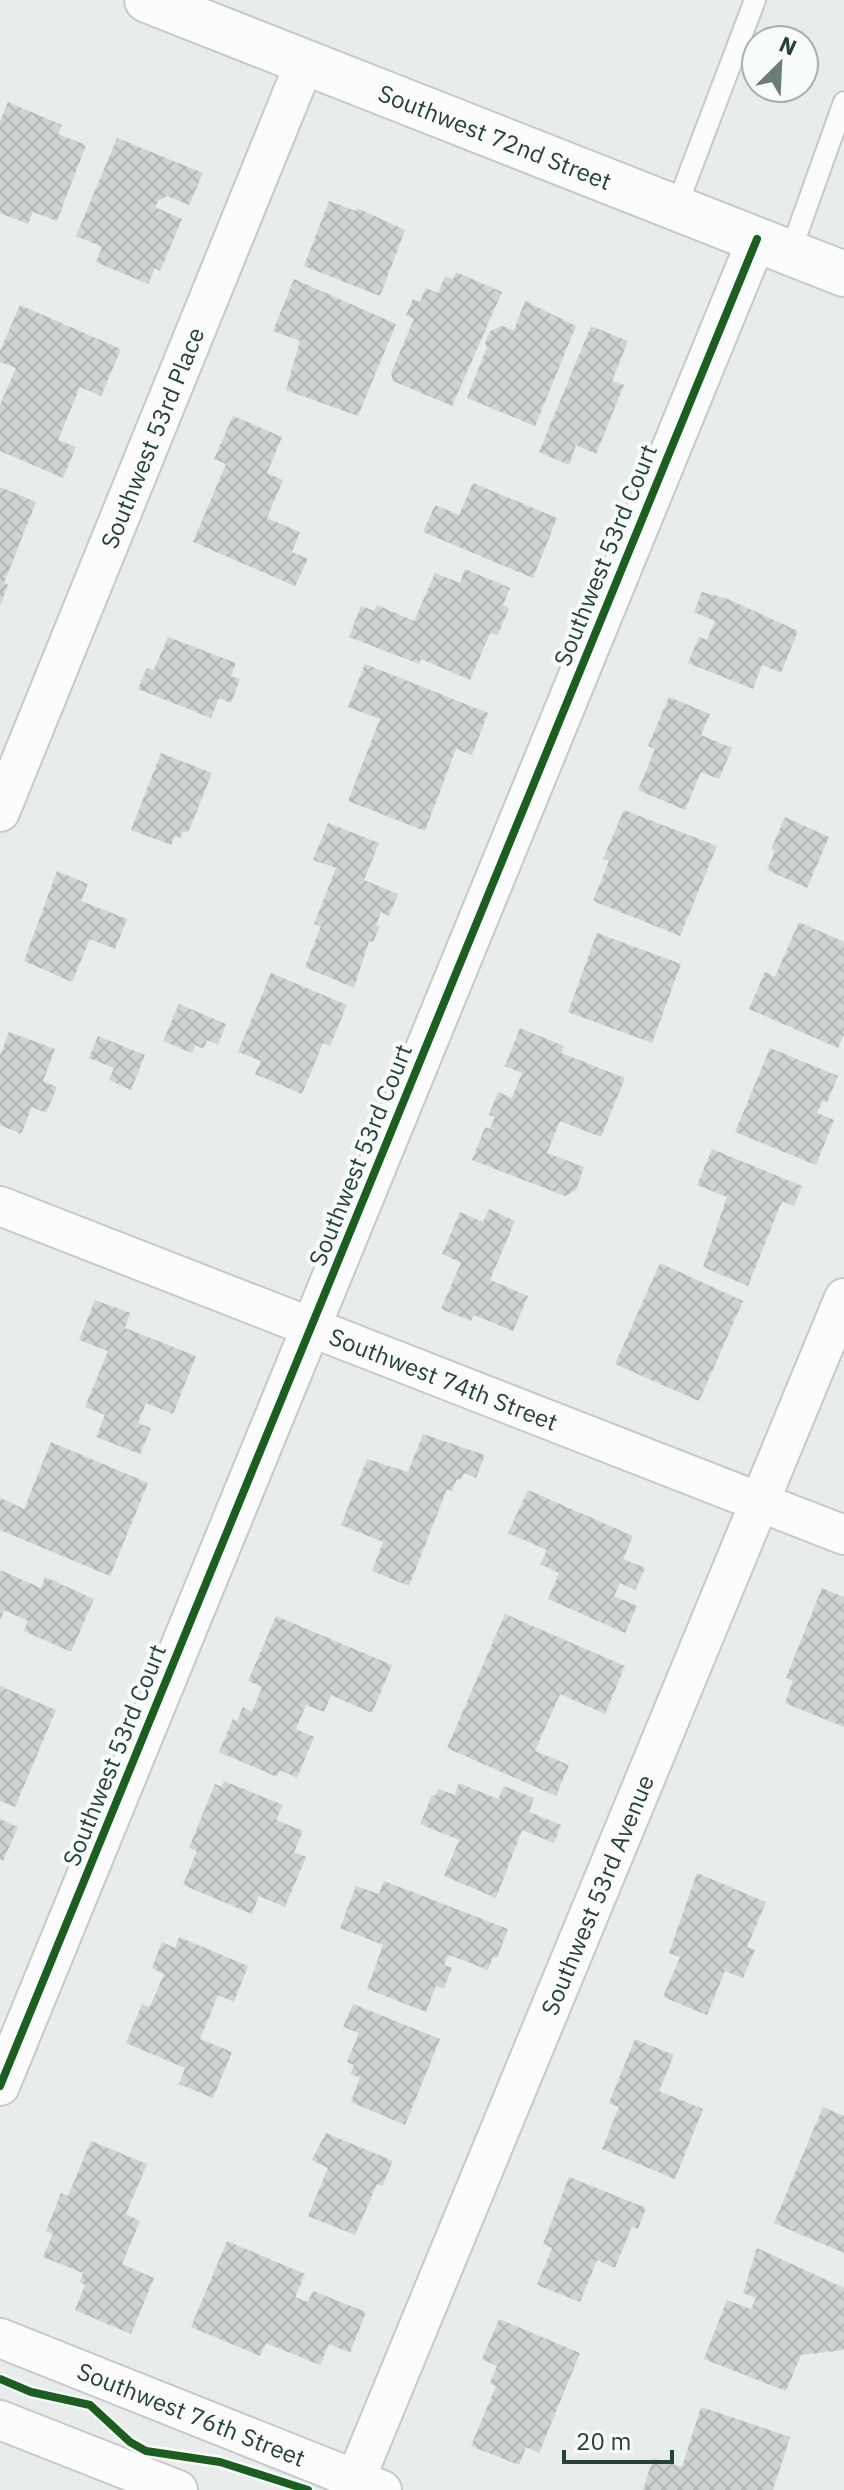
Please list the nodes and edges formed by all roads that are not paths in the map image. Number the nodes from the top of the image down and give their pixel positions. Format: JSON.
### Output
{"nodes":[{"id":1,"x":755,"y":0,"type":"edge"},
{"id":2,"x":165,"y":3,"type":"edge"},
{"id":3,"x":305,"y":62,"type":"junction"},
{"id":4,"x":844,"y":102,"type":"edge"},
{"id":5,"x":676,"y":208,"type":"junction"},
{"id":6,"x":773,"y":246,"type":"junction"},
{"id":7,"x":844,"y":274,"type":"edge"},
{"id":8,"x":0,"y":812,"type":"edge"},
{"id":9,"x":0,"y":1206,"type":"edge"},
{"id":10,"x":844,"y":1298,"type":"edge"},
{"id":11,"x":311,"y":1327,"type":"junction"},
{"id":12,"x":761,"y":1503,"type":"junction"},
{"id":13,"x":844,"y":1535,"type":"edge"},
{"id":14,"x":0,"y":2086,"type":"edge"},
{"id":15,"x":0,"y":2338,"type":"edge"},
{"id":16,"x":0,"y":2420,"type":"edge"},
{"id":17,"x":363,"y":2487,"type":"edge"},
{"id":18,"x":178,"y":2490,"type":"edge"}],
"edges":[{"from":1,"to":5,"type":"lane"},
{"from":2,"to":3,"type":"main road","name":"Southwest 72nd Street"},
{"from":3,"to":5,"type":"main road","name":"Southwest 72nd Street"},
{"from":3,"to":8,"type":"street","name":"Southwest 53rd Place"},
{"from":4,"to":6,"type":"lane"},
{"from":5,"to":6,"type":"main road","name":"Southwest 72nd Street"},
{"from":6,"to":7,"type":"main road","name":"Southwest 72nd Street"},
{"from":6,"to":11,"type":"street","name":"Southwest 53rd Court"},
{"from":9,"to":11,"type":"street","name":"Southwest 74th Street"},
{"from":10,"to":12,"type":"street","name":"Southwest 53rd Avenue"},
{"from":11,"to":12,"type":"street","name":"Southwest 74th Street"},
{"from":11,"to":14,"type":"street","name":"Southwest 53rd Court"},
{"from":12,"to":13,"type":"street","name":"Southwest 74th Street"},
{"from":12,"to":17,"type":"street","name":"Southwest 53rd Avenue"},
{"from":15,"to":17,"type":"street","name":"Southwest 76th Street"},
{"from":16,"to":18,"type":"street"}]}
